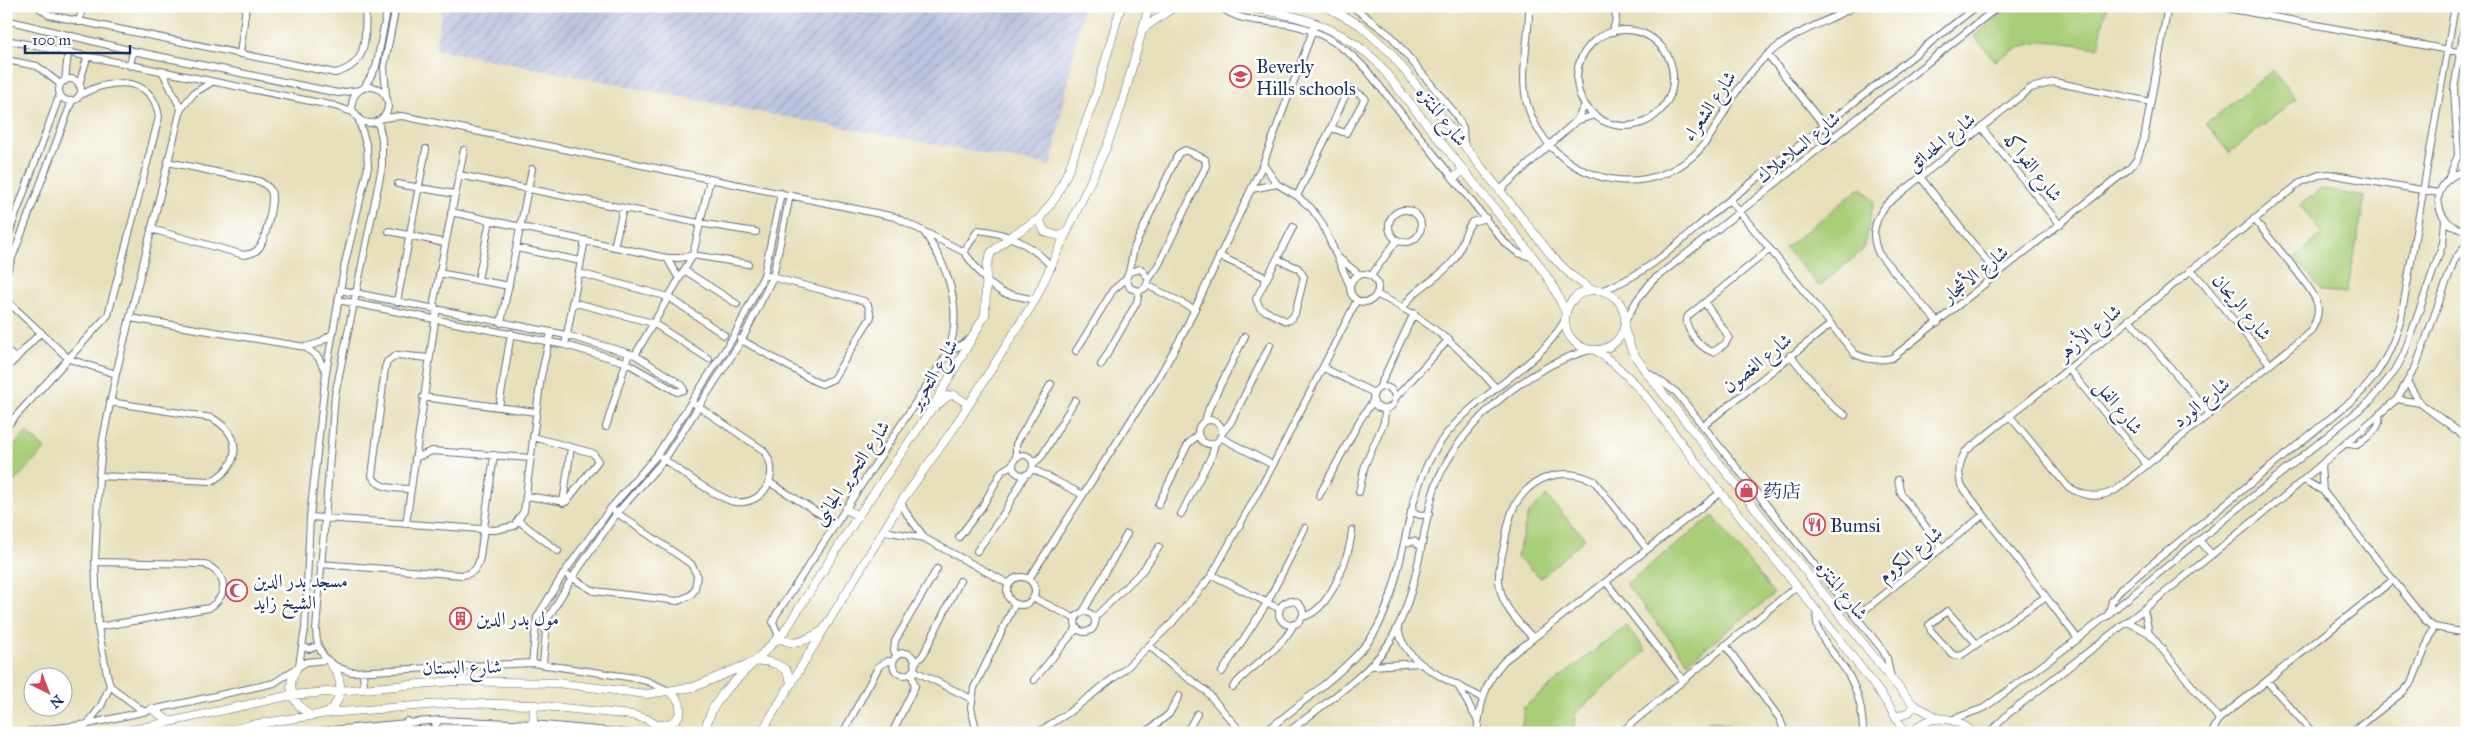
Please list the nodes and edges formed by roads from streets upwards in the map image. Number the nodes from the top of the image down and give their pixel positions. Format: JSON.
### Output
{"nodes":[{"id":1,"x":37,"y":6,"type":"edge"},
{"id":2,"x":83,"y":6,"type":"edge"},
{"id":3,"x":246,"y":6,"type":"edge"},
{"id":4,"x":366,"y":6,"type":"edge"},
{"id":5,"x":388,"y":6,"type":"edge"},
{"id":6,"x":396,"y":6,"type":"edge"},
{"id":7,"x":1121,"y":6,"type":"edge"},
{"id":8,"x":1149,"y":6,"type":"edge"},
{"id":9,"x":1175,"y":6,"type":"edge"},
{"id":10,"x":1220,"y":6,"type":"edge"},
{"id":11,"x":1242,"y":6,"type":"edge"},
{"id":12,"x":1325,"y":6,"type":"edge"},
{"id":13,"x":1352,"y":6,"type":"edge"},
{"id":14,"x":1528,"y":6,"type":"edge"},
{"id":15,"x":1614,"y":6,"type":"edge"},
{"id":16,"x":1855,"y":6,"type":"edge"},
{"id":17,"x":1977,"y":6,"type":"edge"},
{"id":18,"x":1999,"y":6,"type":"edge"},
{"id":19,"x":2168,"y":6,"type":"edge"},
{"id":20,"x":2216,"y":6,"type":"edge"},
{"id":21,"x":2263,"y":6,"type":"edge"},
{"id":22,"x":2455,"y":6,"type":"edge"},
{"id":23,"x":2467,"y":10,"type":"edge"},
{"id":24,"x":2261,"y":15,"type":"junction"},
{"id":25,"x":1616,"y":18,"type":"junction"},
{"id":26,"x":6,"y":20,"type":"edge"},
{"id":27,"x":80,"y":22,"type":"junction"},
{"id":28,"x":1316,"y":22,"type":"junction"},
{"id":29,"x":1144,"y":28,"type":"junction"},
{"id":30,"x":1627,"y":30,"type":"junction"},
{"id":31,"x":1313,"y":31,"type":"junction"},
{"id":32,"x":1613,"y":32,"type":"junction"},
{"id":33,"x":6,"y":40,"type":"edge"},
{"id":34,"x":2448,"y":50,"type":"junction"},
{"id":35,"x":133,"y":51,"type":"junction"},
{"id":36,"x":2459,"y":52,"type":"junction"},
{"id":37,"x":68,"y":53,"type":"junction"},
{"id":38,"x":240,"y":54,"type":"junction"},
{"id":39,"x":1768,"y":55,"type":"junction"},
{"id":40,"x":87,"y":58,"type":"junction"},
{"id":41,"x":6,"y":60,"type":"edge"},
{"id":42,"x":130,"y":66,"type":"junction"},
{"id":43,"x":163,"y":72,"type":"junction"},
{"id":44,"x":373,"y":74,"type":"junction"},
{"id":45,"x":384,"y":74,"type":"junction"},
{"id":46,"x":63,"y":82,"type":"junction"},
{"id":47,"x":212,"y":82,"type":"junction"},
{"id":48,"x":79,"y":85,"type":"junction"},
{"id":49,"x":362,"y":89,"type":"junction"},
{"id":50,"x":338,"y":93,"type":"junction"},
{"id":51,"x":60,"y":94,"type":"junction"},
{"id":52,"x":386,"y":95,"type":"junction"},
{"id":53,"x":79,"y":96,"type":"junction"},
{"id":54,"x":72,"y":101,"type":"junction"},
{"id":55,"x":2150,"y":102,"type":"junction"},
{"id":56,"x":1585,"y":105,"type":"junction"},
{"id":57,"x":335,"y":106,"type":"junction"},
{"id":58,"x":181,"y":109,"type":"junction"},
{"id":59,"x":356,"y":115,"type":"junction"},
{"id":60,"x":1595,"y":115,"type":"junction"},
{"id":61,"x":1442,"y":118,"type":"junction"},
{"id":62,"x":380,"y":119,"type":"junction"},
{"id":63,"x":1576,"y":121,"type":"junction"},
{"id":64,"x":1824,"y":126,"type":"junction"},
{"id":65,"x":1332,"y":128,"type":"junction"},
{"id":66,"x":1429,"y":128,"type":"junction"},
{"id":67,"x":1982,"y":128,"type":"junction"},
{"id":68,"x":1834,"y":138,"type":"junction"},
{"id":69,"x":1464,"y":145,"type":"junction"},
{"id":70,"x":1549,"y":146,"type":"junction"},
{"id":71,"x":426,"y":149,"type":"dead end"},
{"id":72,"x":464,"y":150,"type":"dead end"},
{"id":73,"x":168,"y":162,"type":"junction"},
{"id":74,"x":1263,"y":164,"type":"junction"},
{"id":75,"x":532,"y":169,"type":"dead end"},
{"id":76,"x":1463,"y":170,"type":"junction"},
{"id":77,"x":2467,"y":171,"type":"edge"},
{"id":78,"x":459,"y":175,"type":"junction"},
{"id":79,"x":1454,"y":178,"type":"junction"},
{"id":80,"x":1921,"y":178,"type":"junction"},
{"id":81,"x":2449,"y":178,"type":"junction"},
{"id":82,"x":710,"y":179,"type":"junction"},
{"id":83,"x":398,"y":184,"type":"dead end"},
{"id":84,"x":1276,"y":184,"type":"junction"},
{"id":85,"x":26,"y":187,"type":"junction"},
{"id":86,"x":419,"y":187,"type":"junction"},
{"id":87,"x":528,"y":189,"type":"junction"},
{"id":88,"x":1252,"y":189,"type":"junction"},
{"id":89,"x":1500,"y":190,"type":"junction"},
{"id":90,"x":2424,"y":191,"type":"junction"},
{"id":91,"x":37,"y":192,"type":"junction"},
{"id":92,"x":780,"y":193,"type":"junction"},
{"id":93,"x":2439,"y":193,"type":"junction"},
{"id":94,"x":455,"y":194,"type":"junction"},
{"id":95,"x":790,"y":195,"type":"junction"},
{"id":96,"x":1298,"y":196,"type":"junction"},
{"id":97,"x":1730,"y":200,"type":"junction"},
{"id":98,"x":357,"y":209,"type":"junction"},
{"id":99,"x":623,"y":209,"type":"junction"},
{"id":100,"x":371,"y":212,"type":"junction"},
{"id":101,"x":451,"y":212,"type":"junction"},
{"id":102,"x":1740,"y":212,"type":"junction"},
{"id":103,"x":1486,"y":218,"type":"junction"},
{"id":104,"x":1039,"y":219,"type":"junction"},
{"id":105,"x":2254,"y":219,"type":"junction"},
{"id":106,"x":490,"y":220,"type":"junction"},
{"id":107,"x":2445,"y":220,"type":"junction"},
{"id":108,"x":699,"y":223,"type":"junction"},
{"id":109,"x":2060,"y":225,"type":"junction"},
{"id":110,"x":520,"y":227,"type":"junction"},
{"id":111,"x":1293,"y":227,"type":"dead end"},
{"id":112,"x":152,"y":230,"type":"junction"},
{"id":113,"x":922,"y":230,"type":"junction"},
{"id":114,"x":389,"y":231,"type":"dead end"},
{"id":115,"x":2467,"y":231,"type":"edge"},
{"id":116,"x":756,"y":232,"type":"dead end"},
{"id":117,"x":1066,"y":233,"type":"junction"},
{"id":118,"x":410,"y":235,"type":"junction"},
{"id":119,"x":1010,"y":236,"type":"junction"},
{"id":120,"x":585,"y":240,"type":"junction"},
{"id":121,"x":1397,"y":240,"type":"junction"},
{"id":122,"x":6,"y":241,"type":"edge"},
{"id":123,"x":445,"y":242,"type":"junction"},
{"id":124,"x":2467,"y":243,"type":"edge"},
{"id":125,"x":614,"y":247,"type":"junction"},
{"id":126,"x":516,"y":248,"type":"junction"},
{"id":127,"x":1770,"y":249,"type":"junction"},
{"id":128,"x":964,"y":252,"type":"junction"},
{"id":129,"x":693,"y":255,"type":"junction"},
{"id":130,"x":1219,"y":256,"type":"junction"},
{"id":131,"x":1338,"y":257,"type":"junction"},
{"id":132,"x":667,"y":258,"type":"junction"},
{"id":133,"x":1534,"y":258,"type":"junction"},
{"id":134,"x":1276,"y":259,"type":"junction"},
{"id":135,"x":581,"y":261,"type":"junction"},
{"id":136,"x":748,"y":264,"type":"dead end"},
{"id":137,"x":1052,"y":267,"type":"junction"},
{"id":138,"x":2191,"y":269,"type":"junction"},
{"id":139,"x":684,"y":270,"type":"junction"},
{"id":140,"x":1129,"y":272,"type":"junction"},
{"id":141,"x":439,"y":273,"type":"junction"},
{"id":142,"x":6,"y":274,"type":"edge"},
{"id":143,"x":579,"y":274,"type":"junction"},
{"id":144,"x":764,"y":275,"type":"junction"},
{"id":145,"x":1360,"y":275,"type":"junction"},
{"id":146,"x":1998,"y":275,"type":"junction"},
{"id":147,"x":1372,"y":276,"type":"junction"},
{"id":148,"x":772,"y":277,"type":"junction"},
{"id":149,"x":1267,"y":278,"type":"junction"},
{"id":150,"x":1126,"y":279,"type":"junction"},
{"id":151,"x":478,"y":280,"type":"junction"},
{"id":152,"x":679,"y":280,"type":"junction"},
{"id":153,"x":987,"y":282,"type":"junction"},
{"id":154,"x":1148,"y":282,"type":"junction"},
{"id":155,"x":508,"y":286,"type":"junction"},
{"id":156,"x":1350,"y":286,"type":"junction"},
{"id":157,"x":340,"y":290,"type":"junction"},
{"id":158,"x":1596,"y":290,"type":"junction"},
{"id":159,"x":1139,"y":291,"type":"junction"},
{"id":160,"x":354,"y":293,"type":"junction"},
{"id":161,"x":1376,"y":294,"type":"junction"},
{"id":162,"x":669,"y":296,"type":"junction"},
{"id":163,"x":6,"y":300,"type":"edge"},
{"id":164,"x":338,"y":300,"type":"junction"},
{"id":165,"x":1035,"y":300,"type":"junction"},
{"id":166,"x":1357,"y":300,"type":"junction"},
{"id":167,"x":397,"y":302,"type":"junction"},
{"id":168,"x":572,"y":302,"type":"junction"},
{"id":169,"x":1705,"y":302,"type":"junction"},
{"id":170,"x":352,"y":304,"type":"junction"},
{"id":171,"x":737,"y":304,"type":"dead end"},
{"id":172,"x":1403,"y":308,"type":"junction"},
{"id":173,"x":1194,"y":309,"type":"junction"},
{"id":174,"x":436,"y":310,"type":"junction"},
{"id":175,"x":1414,"y":313,"type":"junction"},
{"id":176,"x":1565,"y":316,"type":"junction"},
{"id":177,"x":130,"y":318,"type":"junction"},
{"id":178,"x":436,"y":318,"type":"junction"},
{"id":179,"x":2129,"y":319,"type":"junction"},
{"id":180,"x":501,"y":323,"type":"junction"},
{"id":181,"x":653,"y":323,"type":"junction"},
{"id":182,"x":1938,"y":323,"type":"junction"},
{"id":183,"x":1624,"y":324,"type":"junction"},
{"id":184,"x":1831,"y":324,"type":"junction"},
{"id":185,"x":41,"y":332,"type":"junction"},
{"id":186,"x":551,"y":332,"type":"junction"},
{"id":187,"x":511,"y":333,"type":"junction"},
{"id":188,"x":332,"y":334,"type":"junction"},
{"id":189,"x":566,"y":335,"type":"junction"},
{"id":190,"x":724,"y":335,"type":"dead end"},
{"id":191,"x":734,"y":336,"type":"junction"},
{"id":192,"x":1245,"y":336,"type":"dead end"},
{"id":193,"x":974,"y":338,"type":"junction"},
{"id":194,"x":1449,"y":339,"type":"junction"},
{"id":195,"x":742,"y":340,"type":"junction"},
{"id":196,"x":549,"y":341,"type":"junction"},
{"id":197,"x":565,"y":345,"type":"junction"},
{"id":198,"x":1270,"y":345,"type":"dead end"},
{"id":199,"x":304,"y":347,"type":"junction"},
{"id":200,"x":6,"y":350,"type":"edge"},
{"id":201,"x":1592,"y":350,"type":"junction"},
{"id":202,"x":1076,"y":351,"type":"dead end"},
{"id":203,"x":948,"y":352,"type":"junction"},
{"id":204,"x":635,"y":355,"type":"junction"},
{"id":205,"x":1790,"y":356,"type":"junction"},
{"id":206,"x":429,"y":358,"type":"junction"},
{"id":207,"x":16,"y":359,"type":"junction"},
{"id":208,"x":69,"y":359,"type":"junction"},
{"id":209,"x":709,"y":359,"type":"dead end"},
{"id":210,"x":625,"y":362,"type":"junction"},
{"id":211,"x":2270,"y":364,"type":"junction"},
{"id":212,"x":1101,"y":365,"type":"dead end"},
{"id":213,"x":634,"y":367,"type":"junction"},
{"id":214,"x":1324,"y":368,"type":"junction"},
{"id":215,"x":2068,"y":368,"type":"junction"},
{"id":216,"x":6,"y":369,"type":"edge"},
{"id":217,"x":326,"y":372,"type":"junction"},
{"id":218,"x":1646,"y":372,"type":"junction"},
{"id":219,"x":116,"y":374,"type":"junction"},
{"id":220,"x":2408,"y":383,"type":"junction"},
{"id":221,"x":1051,"y":384,"type":"dead end"},
{"id":222,"x":1379,"y":388,"type":"junction"},
{"id":223,"x":1496,"y":388,"type":"junction"},
{"id":224,"x":423,"y":397,"type":"junction"},
{"id":225,"x":1374,"y":397,"type":"junction"},
{"id":226,"x":1396,"y":397,"type":"junction"},
{"id":227,"x":2397,"y":399,"type":"junction"},
{"id":228,"x":1075,"y":400,"type":"dead end"},
{"id":229,"x":110,"y":402,"type":"junction"},
{"id":230,"x":692,"y":402,"type":"junction"},
{"id":231,"x":2420,"y":403,"type":"junction"},
{"id":232,"x":498,"y":406,"type":"junction"},
{"id":233,"x":700,"y":407,"type":"junction"},
{"id":234,"x":966,"y":408,"type":"junction"},
{"id":235,"x":1385,"y":409,"type":"junction"},
{"id":236,"x":931,"y":410,"type":"junction"},
{"id":237,"x":536,"y":412,"type":"junction"},
{"id":238,"x":2210,"y":414,"type":"junction"},
{"id":239,"x":1845,"y":415,"type":"dead end"},
{"id":240,"x":2009,"y":415,"type":"junction"},
{"id":241,"x":1205,"y":421,"type":"junction"},
{"id":242,"x":1703,"y":426,"type":"junction"},
{"id":243,"x":6,"y":427,"type":"edge"},
{"id":244,"x":606,"y":427,"type":"dead end"},
{"id":245,"x":1198,"y":435,"type":"junction"},
{"id":246,"x":1221,"y":435,"type":"junction"},
{"id":247,"x":533,"y":437,"type":"junction"},
{"id":248,"x":2467,"y":438,"type":"edge"},
{"id":249,"x":418,"y":439,"type":"junction"},
{"id":250,"x":1215,"y":443,"type":"junction"},
{"id":251,"x":572,"y":447,"type":"junction"},
{"id":252,"x":432,"y":451,"type":"junction"},
{"id":253,"x":1710,"y":452,"type":"junction"},
{"id":254,"x":494,"y":455,"type":"junction"},
{"id":255,"x":657,"y":455,"type":"junction"},
{"id":256,"x":415,"y":458,"type":"junction"},
{"id":257,"x":531,"y":458,"type":"junction"},
{"id":258,"x":1016,"y":458,"type":"junction"},
{"id":259,"x":664,"y":460,"type":"junction"},
{"id":260,"x":1696,"y":463,"type":"junction"},
{"id":261,"x":1013,"y":464,"type":"junction"},
{"id":262,"x":1273,"y":465,"type":"junction"},
{"id":263,"x":2147,"y":465,"type":"junction"},
{"id":264,"x":1033,"y":466,"type":"junction"},
{"id":265,"x":2321,"y":466,"type":"junction"},
{"id":266,"x":1025,"y":475,"type":"junction"},
{"id":267,"x":99,"y":476,"type":"junction"},
{"id":268,"x":1898,"y":480,"type":"dead end"},
{"id":269,"x":2304,"y":480,"type":"junction"},
{"id":270,"x":769,"y":482,"type":"junction"},
{"id":271,"x":411,"y":489,"type":"junction"},
{"id":272,"x":2323,"y":491,"type":"junction"},
{"id":273,"x":1359,"y":492,"type":"dead end"},
{"id":274,"x":1721,"y":492,"type":"junction"},
{"id":275,"x":1083,"y":495,"type":"junction"},
{"id":276,"x":526,"y":496,"type":"junction"},
{"id":277,"x":1319,"y":496,"type":"dead end"},
{"id":278,"x":563,"y":502,"type":"junction"},
{"id":279,"x":901,"y":502,"type":"junction"},
{"id":280,"x":1158,"y":505,"type":"dead end"},
{"id":281,"x":610,"y":509,"type":"junction"},
{"id":282,"x":846,"y":509,"type":"junction"},
{"id":283,"x":1411,"y":511,"type":"junction"},
{"id":284,"x":617,"y":513,"type":"junction"},
{"id":285,"x":1181,"y":514,"type":"dead end"},
{"id":286,"x":1429,"y":514,"type":"junction"},
{"id":287,"x":1983,"y":515,"type":"junction"},
{"id":288,"x":858,"y":516,"type":"junction"},
{"id":289,"x":310,"y":517,"type":"junction"},
{"id":290,"x":324,"y":518,"type":"junction"},
{"id":291,"x":519,"y":521,"type":"junction"},
{"id":292,"x":406,"y":524,"type":"junction"},
{"id":293,"x":836,"y":524,"type":"junction"},
{"id":294,"x":1305,"y":528,"type":"dead end"},
{"id":295,"x":483,"y":530,"type":"junction"},
{"id":296,"x":1352,"y":530,"type":"dead end"},
{"id":297,"x":884,"y":531,"type":"junction"},
{"id":298,"x":1128,"y":534,"type":"dead end"},
{"id":299,"x":959,"y":537,"type":"dead end"},
{"id":300,"x":924,"y":538,"type":"junction"},
{"id":301,"x":2200,"y":541,"type":"junction"},
{"id":302,"x":1405,"y":543,"type":"junction"},
{"id":303,"x":1159,"y":547,"type":"dead end"},
{"id":304,"x":1421,"y":547,"type":"junction"},
{"id":305,"x":1942,"y":548,"type":"junction"},
{"id":306,"x":1648,"y":549,"type":"junction"},
{"id":307,"x":558,"y":551,"type":"dead end"},
{"id":308,"x":977,"y":551,"type":"dead end"},
{"id":309,"x":2212,"y":555,"type":"junction"},
{"id":310,"x":95,"y":562,"type":"junction"},
{"id":311,"x":320,"y":564,"type":"junction"},
{"id":312,"x":937,"y":569,"type":"dead end"},
{"id":313,"x":564,"y":573,"type":"junction"},
{"id":314,"x":1212,"y":575,"type":"junction"},
{"id":315,"x":572,"y":578,"type":"junction"},
{"id":316,"x":1029,"y":579,"type":"junction"},
{"id":317,"x":2393,"y":580,"type":"junction"},
{"id":318,"x":960,"y":581,"type":"dead end"},
{"id":319,"x":1606,"y":582,"type":"junction"},
{"id":320,"x":1009,"y":584,"type":"junction"},
{"id":321,"x":1797,"y":586,"type":"junction"},
{"id":322,"x":2045,"y":597,"type":"junction"},
{"id":323,"x":1034,"y":598,"type":"junction"},
{"id":324,"x":1829,"y":600,"type":"junction"},
{"id":325,"x":1267,"y":602,"type":"junction"},
{"id":326,"x":1015,"y":604,"type":"junction"},
{"id":327,"x":1280,"y":609,"type":"junction"},
{"id":328,"x":2144,"y":609,"type":"junction"},
{"id":329,"x":1817,"y":610,"type":"junction"},
{"id":330,"x":1083,"y":612,"type":"junction"},
{"id":331,"x":1856,"y":616,"type":"junction"},
{"id":332,"x":2108,"y":616,"type":"junction"},
{"id":333,"x":537,"y":617,"type":"junction"},
{"id":334,"x":1302,"y":617,"type":"junction"},
{"id":335,"x":1094,"y":618,"type":"junction"},
{"id":336,"x":1076,"y":619,"type":"junction"},
{"id":337,"x":546,"y":620,"type":"junction"},
{"id":338,"x":2127,"y":622,"type":"junction"},
{"id":339,"x":1294,"y":624,"type":"junction"},
{"id":340,"x":98,"y":627,"type":"junction"},
{"id":341,"x":2434,"y":627,"type":"junction"},
{"id":342,"x":1077,"y":628,"type":"junction"},
{"id":343,"x":1398,"y":628,"type":"junction"},
{"id":344,"x":822,"y":631,"type":"junction"},
{"id":345,"x":2149,"y":633,"type":"junction"},
{"id":346,"x":2467,"y":633,"type":"edge"},
{"id":347,"x":779,"y":638,"type":"junction"},
{"id":348,"x":1533,"y":638,"type":"junction"},
{"id":349,"x":2078,"y":639,"type":"junction"},
{"id":350,"x":1977,"y":644,"type":"junction"},
{"id":351,"x":1725,"y":645,"type":"junction"},
{"id":352,"x":318,"y":646,"type":"junction"},
{"id":353,"x":1150,"y":646,"type":"junction"},
{"id":354,"x":304,"y":647,"type":"junction"},
{"id":355,"x":895,"y":659,"type":"junction"},
{"id":356,"x":328,"y":661,"type":"junction"},
{"id":357,"x":753,"y":662,"type":"junction"},
{"id":358,"x":532,"y":663,"type":"junction"},
{"id":359,"x":1420,"y":663,"type":"junction"},
{"id":360,"x":543,"y":664,"type":"junction"},
{"id":361,"x":1371,"y":666,"type":"junction"},
{"id":362,"x":298,"y":667,"type":"junction"},
{"id":363,"x":913,"y":668,"type":"junction"},
{"id":364,"x":364,"y":672,"type":"junction"},
{"id":365,"x":1222,"y":672,"type":"dead end"},
{"id":366,"x":1891,"y":678,"type":"junction"},
{"id":367,"x":1682,"y":679,"type":"junction"},
{"id":368,"x":1034,"y":680,"type":"dead end"},
{"id":369,"x":2267,"y":681,"type":"junction"},
{"id":370,"x":792,"y":683,"type":"junction"},
{"id":371,"x":1456,"y":683,"type":"junction"},
{"id":372,"x":110,"y":686,"type":"junction"},
{"id":373,"x":1233,"y":687,"type":"dead end"},
{"id":374,"x":364,"y":688,"type":"junction"},
{"id":375,"x":341,"y":690,"type":"junction"},
{"id":376,"x":670,"y":692,"type":"junction"},
{"id":377,"x":292,"y":695,"type":"junction"},
{"id":378,"x":1180,"y":696,"type":"dead end"},
{"id":379,"x":1482,"y":698,"type":"junction"},
{"id":380,"x":972,"y":699,"type":"junction"},
{"id":381,"x":534,"y":705,"type":"junction"},
{"id":382,"x":1914,"y":705,"type":"junction"},
{"id":383,"x":152,"y":709,"type":"junction"},
{"id":384,"x":142,"y":711,"type":"junction"},
{"id":385,"x":328,"y":713,"type":"junction"},
{"id":386,"x":1197,"y":714,"type":"dead end"},
{"id":387,"x":311,"y":716,"type":"junction"},
{"id":388,"x":1897,"y":717,"type":"junction"},
{"id":389,"x":1938,"y":718,"type":"junction"},
{"id":390,"x":2219,"y":719,"type":"junction"},
{"id":391,"x":439,"y":720,"type":"junction"},
{"id":392,"x":1953,"y":720,"type":"junction"},
{"id":393,"x":406,"y":721,"type":"junction"},
{"id":394,"x":170,"y":722,"type":"junction"},
{"id":395,"x":1478,"y":722,"type":"junction"},
{"id":396,"x":88,"y":724,"type":"junction"},
{"id":397,"x":532,"y":724,"type":"junction"},
{"id":398,"x":251,"y":725,"type":"junction"},
{"id":399,"x":660,"y":725,"type":"junction"},
{"id":400,"x":1038,"y":732,"type":"edge"},
{"id":401,"x":18,"y":733,"type":"edge"},
{"id":402,"x":81,"y":733,"type":"edge"},
{"id":403,"x":119,"y":733,"type":"edge"},
{"id":404,"x":219,"y":733,"type":"edge"},
{"id":405,"x":259,"y":733,"type":"edge"},
{"id":406,"x":300,"y":733,"type":"edge"},
{"id":407,"x":413,"y":733,"type":"edge"},
{"id":408,"x":431,"y":733,"type":"edge"},
{"id":409,"x":629,"y":733,"type":"edge"},
{"id":410,"x":668,"y":733,"type":"edge"},
{"id":411,"x":703,"y":733,"type":"edge"},
{"id":412,"x":761,"y":733,"type":"edge"},
{"id":413,"x":843,"y":733,"type":"edge"},
{"id":414,"x":892,"y":733,"type":"edge"},
{"id":415,"x":977,"y":733,"type":"edge"},
{"id":416,"x":1145,"y":733,"type":"edge"},
{"id":417,"x":1181,"y":733,"type":"edge"},
{"id":418,"x":1242,"y":733,"type":"edge"},
{"id":419,"x":1264,"y":733,"type":"edge"},
{"id":420,"x":1287,"y":733,"type":"edge"},
{"id":421,"x":1477,"y":733,"type":"edge"},
{"id":422,"x":1620,"y":733,"type":"edge"},
{"id":423,"x":1785,"y":733,"type":"edge"},
{"id":424,"x":1863,"y":733,"type":"edge"},
{"id":425,"x":1904,"y":733,"type":"edge"},
{"id":426,"x":1913,"y":733,"type":"edge"},
{"id":427,"x":1972,"y":733,"type":"edge"},
{"id":428,"x":1989,"y":733,"type":"edge"},
{"id":429,"x":2212,"y":733,"type":"edge"},
{"id":430,"x":2313,"y":733,"type":"edge"},
{"id":431,"x":2351,"y":733,"type":"edge"}],
"edges":[{"from":1,"to":27,"type":"street"},
{"from":2,"to":27,"type":"street"},
{"from":3,"to":38,"type":"street"},
{"from":4,"to":38,"type":"street"},
{"from":5,"to":44,"type":"street"},
{"from":6,"to":45,"type":"street"},
{"from":7,"to":104,"type":"street","name":"شارع التحرير"},
{"from":8,"to":29,"type":"street"},
{"from":9,"to":29,"type":"street"},
{"from":10,"to":31,"type":"street"},
{"from":11,"to":28,"type":"street","name":"شارع المنتزه"},
{"from":12,"to":61,"type":"street","name":"شارع المنتزه"},
{"from":13,"to":69,"type":"street"},
{"from":14,"to":70,"type":"street","name":"شارع الشعراء"},
{"from":15,"to":25,"type":"street"},
{"from":16,"to":39,"type":"street","name":"شارع الشعراء"},
{"from":17,"to":64,"type":"street","name":"شارع السلاملاك"},
{"from":18,"to":68,"type":"street","name":"شارع السلاملاك"},
{"from":19,"to":55,"type":"street","name":"شارع الأشجار"},
{"from":20,"to":24,"type":"street"},
{"from":21,"to":24,"type":"street"},
{"from":22,"to":34,"type":"street"},
{"from":23,"to":36,"type":"street"},
{"from":24,"to":34,"type":"street"},
{"from":25,"to":30,"type":"street"},
{"from":25,"to":32,"type":"street"},
{"from":26,"to":35,"type":"street"},
{"from":27,"to":38,"type":"street"},
{"from":28,"to":31,"type":"street"},
{"from":28,"to":66,"type":"street","name":"شارع المنتزه"},
{"from":29,"to":117,"type":"street"},
{"from":30,"to":32,"type":"street"},
{"from":30,"to":60,"type":"street"},
{"from":31,"to":74,"type":"street"},
{"from":31,"to":79,"type":"street"},
{"from":32,"to":56,"type":"street"},
{"from":33,"to":37,"type":"street"},
{"from":34,"to":36,"type":"street"},
{"from":34,"to":90,"type":"street"},
{"from":35,"to":42,"type":"street"},
{"from":35,"to":50,"type":"street"},
{"from":36,"to":81,"type":"street"},
{"from":37,"to":40,"type":"street"},
{"from":37,"to":46,"type":"street"},
{"from":39,"to":64,"type":"street"},
{"from":39,"to":70,"type":"street","name":"شارع الشعراء"},
{"from":40,"to":42,"type":"street"},
{"from":40,"to":48,"type":"street"},
{"from":41,"to":46,"type":"street"},
{"from":42,"to":43,"type":"street"},
{"from":43,"to":47,"type":"street"},
{"from":43,"to":58,"type":"street"},
{"from":44,"to":45,"type":"street"},
{"from":44,"to":49,"type":"street"},
{"from":45,"to":52,"type":"street"},
{"from":46,"to":48,"type":"street"},
{"from":46,"to":51,"type":"street"},
{"from":47,"to":57,"type":"street"},
{"from":47,"to":58,"type":"street"},
{"from":48,"to":53,"type":"street"},
{"from":49,"to":50,"type":"street"},
{"from":49,"to":52,"type":"street"},
{"from":49,"to":59,"type":"street"},
{"from":50,"to":57,"type":"street"},
{"from":51,"to":54,"type":"street"},
{"from":51,"to":85,"type":"street"},
{"from":52,"to":62,"type":"street"},
{"from":53,"to":54,"type":"street"},
{"from":53,"to":208,"type":"street"},
{"from":54,"to":91,"type":"street"},
{"from":55,"to":67,"type":"street","name":"شارع الحدائق"},
{"from":55,"to":109,"type":"street","name":"شارع الأشجار"},
{"from":56,"to":60,"type":"street"},
{"from":56,"to":63,"type":"street"},
{"from":57,"to":59,"type":"street"},
{"from":58,"to":73,"type":"street"},
{"from":59,"to":62,"type":"street"},
{"from":59,"to":98,"type":"street"},
{"from":60,"to":63,"type":"street"},
{"from":61,"to":66,"type":"street"},
{"from":61,"to":69,"type":"street","name":"شارع المنتزه"},
{"from":62,"to":82,"type":"street"},
{"from":62,"to":100,"type":"street"},
{"from":63,"to":70,"type":"street"},
{"from":64,"to":68,"type":"street"},
{"from":64,"to":97,"type":"street","name":"شارع السلاملاك"},
{"from":65,"to":65,"type":"street"},
{"from":65,"to":96,"type":"street"},
{"from":66,"to":76,"type":"street","name":"شارع المنتزه"},
{"from":67,"to":80,"type":"street","name":"شارع الحدائق"},
{"from":67,"to":109,"type":"street","name":"شارع الفواكه"},
{"from":68,"to":102,"type":"street","name":"شارع السلاملاك"},
{"from":69,"to":89,"type":"street","name":"شارع المنتزه"},
{"from":70,"to":89,"type":"street"},
{"from":71,"to":86,"type":"street"},
{"from":72,"to":78,"type":"street"},
{"from":73,"to":112,"type":"street"},
{"from":73,"to":112,"type":"street"},
{"from":74,"to":84,"type":"street"},
{"from":74,"to":88,"type":"street"},
{"from":75,"to":87,"type":"street"},
{"from":76,"to":79,"type":"street"},
{"from":76,"to":133,"type":"street","name":"شارع المنتزه"},
{"from":77,"to":81,"type":"street"},
{"from":78,"to":87,"type":"street"},
{"from":78,"to":94,"type":"street"},
{"from":79,"to":103,"type":"street"},
{"from":80,"to":146,"type":"street"},
{"from":80,"to":182,"type":"street","name":"شارع الحدائق"},
{"from":81,"to":93,"type":"street"},
{"from":82,"to":92,"type":"street"},
{"from":82,"to":108,"type":"street"},
{"from":83,"to":86,"type":"street"},
{"from":84,"to":88,"type":"street"},
{"from":84,"to":96,"type":"street"},
{"from":85,"to":91,"type":"street"},
{"from":85,"to":122,"type":"street"},
{"from":86,"to":94,"type":"street"},
{"from":86,"to":118,"type":"street"},
{"from":87,"to":99,"type":"street"},
{"from":87,"to":110,"type":"street"},
{"from":88,"to":130,"type":"street"},
{"from":89,"to":158,"type":"street","name":"شارع المنتزه"},
{"from":90,"to":93,"type":"street","name":"شارع الأزهر"},
{"from":90,"to":105,"type":"street","name":"شارع الأزهر"},
{"from":90,"to":332,"type":"street"},
{"from":91,"to":142,"type":"street"},
{"from":92,"to":95,"type":"street"},
{"from":92,"to":144,"type":"street"},
{"from":93,"to":107,"type":"street"},
{"from":94,"to":101,"type":"street"},
{"from":95,"to":113,"type":"street"},
{"from":95,"to":148,"type":"street"},
{"from":96,"to":131,"type":"street"},
{"from":97,"to":102,"type":"street","name":"شارع الأشجار"},
{"from":97,"to":158,"type":"street","name":"شارع السلاملاك"},
{"from":98,"to":100,"type":"street"},
{"from":98,"to":157,"type":"street"},
{"from":99,"to":108,"type":"street"},
{"from":99,"to":125,"type":"street"},
{"from":100,"to":160,"type":"street"},
{"from":101,"to":106,"type":"street"},
{"from":101,"to":123,"type":"street"},
{"from":102,"to":127,"type":"street","name":"شارع الأشجار"},
{"from":102,"to":183,"type":"street","name":"شارع السلاملاك"},
{"from":103,"to":133,"type":"street"},
{"from":103,"to":172,"type":"street"},
{"from":104,"to":117,"type":"street"},
{"from":104,"to":119,"type":"street","name":"شارع التحرير"},
{"from":105,"to":138,"type":"street","name":"شارع الأزهر"},
{"from":105,"to":211,"type":"street","name":"شارع الورد"},
{"from":106,"to":110,"type":"street"},
{"from":106,"to":151,"type":"street"},
{"from":107,"to":115,"type":"street"},
{"from":107,"to":301,"type":"street"},
{"from":108,"to":116,"type":"street"},
{"from":108,"to":129,"type":"street"},
{"from":109,"to":146,"type":"street","name":"شارع الأشجار"},
{"from":110,"to":120,"type":"street"},
{"from":110,"to":126,"type":"street"},
{"from":111,"to":134,"type":"street"},
{"from":112,"to":177,"type":"street"},
{"from":113,"to":128,"type":"street"},
{"from":113,"to":203,"type":"street"},
{"from":114,"to":118,"type":"street"},
{"from":117,"to":137,"type":"street"},
{"from":118,"to":123,"type":"street"},
{"from":118,"to":167,"type":"street"},
{"from":119,"to":128,"type":"street"},
{"from":119,"to":137,"type":"street"},
{"from":119,"to":153,"type":"street","name":"شارع التحرير"},
{"from":120,"to":125,"type":"street"},
{"from":120,"to":135,"type":"street"},
{"from":121,"to":121,"type":"street"},
{"from":121,"to":147,"type":"street"},
{"from":123,"to":141,"type":"street"},
{"from":124,"to":220,"type":"street"},
{"from":125,"to":132,"type":"street"},
{"from":126,"to":135,"type":"street"},
{"from":126,"to":155,"type":"street"},
{"from":127,"to":169,"type":"street"},
{"from":127,"to":184,"type":"street","name":"شارع الأشجار"},
{"from":128,"to":153,"type":"street"},
{"from":129,"to":132,"type":"street"},
{"from":129,"to":136,"type":"street"},
{"from":129,"to":139,"type":"street"},
{"from":130,"to":149,"type":"street"},
{"from":130,"to":173,"type":"street"},
{"from":131,"to":145,"type":"street"},
{"from":131,"to":156,"type":"street"},
{"from":132,"to":152,"type":"street"},
{"from":133,"to":176,"type":"street","name":"شارع المنتزه"},
{"from":134,"to":149,"type":"street"},
{"from":134,"to":149,"type":"street"},
{"from":135,"to":143,"type":"street"},
{"from":137,"to":165,"type":"street"},
{"from":138,"to":179,"type":"street","name":"شارع الأزهر"},
{"from":138,"to":211,"type":"street","name":"شارع الريحان"},
{"from":139,"to":152,"type":"street"},
{"from":139,"to":171,"type":"street"},
{"from":140,"to":150,"type":"street"},
{"from":140,"to":154,"type":"street"},
{"from":140,"to":154,"type":"street"},
{"from":141,"to":151,"type":"street"},
{"from":141,"to":174,"type":"street"},
{"from":143,"to":162,"type":"street"},
{"from":143,"to":168,"type":"street"},
{"from":144,"to":148,"type":"street"},
{"from":144,"to":191,"type":"street"},
{"from":145,"to":147,"type":"street"},
{"from":145,"to":156,"type":"street"},
{"from":146,"to":182,"type":"street","name":"شارع الأشجار"},
{"from":147,"to":161,"type":"street"},
{"from":148,"to":195,"type":"street"},
{"from":148,"to":195,"type":"street"},
{"from":150,"to":159,"type":"street"},
{"from":150,"to":202,"type":"street"},
{"from":151,"to":155,"type":"street"},
{"from":152,"to":162,"type":"street"},
{"from":153,"to":165,"type":"street"},
{"from":153,"to":193,"type":"street","name":"شارع التحرير"},
{"from":154,"to":159,"type":"street"},
{"from":154,"to":173,"type":"street"},
{"from":155,"to":180,"type":"street"},
{"from":156,"to":166,"type":"street"},
{"from":157,"to":160,"type":"street"},
{"from":157,"to":164,"type":"street"},
{"from":158,"to":176,"type":"street"},
{"from":158,"to":183,"type":"street"},
{"from":159,"to":212,"type":"street"},
{"from":160,"to":167,"type":"street"},
{"from":160,"to":170,"type":"street"},
{"from":161,"to":166,"type":"street"},
{"from":161,"to":172,"type":"street"},
{"from":162,"to":181,"type":"street"},
{"from":162,"to":190,"type":"street"},
{"from":163,"to":185,"type":"street"},
{"from":164,"to":170,"type":"street"},
{"from":164,"to":188,"type":"street"},
{"from":165,"to":234,"type":"street"},
{"from":166,"to":214,"type":"street"},
{"from":167,"to":174,"type":"street"},
{"from":168,"to":181,"type":"street"},
{"from":168,"to":189,"type":"street"},
{"from":169,"to":169,"type":"street"},
{"from":170,"to":178,"type":"street"},
{"from":170,"to":290,"type":"street"},
{"from":172,"to":175,"type":"street"},
{"from":173,"to":275,"type":"street"},
{"from":174,"to":178,"type":"street"},
{"from":174,"to":180,"type":"street"},
{"from":175,"to":194,"type":"street"},
{"from":175,"to":222,"type":"street"},
{"from":176,"to":201,"type":"street"},
{"from":176,"to":223,"type":"street"},
{"from":177,"to":199,"type":"street"},
{"from":177,"to":219,"type":"street"},
{"from":178,"to":187,"type":"street"},
{"from":178,"to":206,"type":"street"},
{"from":179,"to":215,"type":"street","name":"شارع الأزهر"},
{"from":179,"to":238,"type":"street"},
{"from":180,"to":186,"type":"street"},
{"from":181,"to":204,"type":"street"},
{"from":181,"to":209,"type":"street"},
{"from":182,"to":184,"type":"street","name":"شارع الأشجار"},
{"from":183,"to":201,"type":"street"},
{"from":183,"to":218,"type":"street","name":"شارع المنتزه"},
{"from":184,"to":205,"type":"street","name":"شارع الغصون"},
{"from":185,"to":207,"type":"street"},
{"from":185,"to":208,"type":"street"},
{"from":186,"to":189,"type":"street"},
{"from":186,"to":196,"type":"street"},
{"from":187,"to":196,"type":"street"},
{"from":187,"to":232,"type":"street"},
{"from":188,"to":199,"type":"street"},
{"from":188,"to":217,"type":"street"},
{"from":189,"to":197,"type":"street"},
{"from":189,"to":204,"type":"street"},
{"from":191,"to":195,"type":"street"},
{"from":191,"to":230,"type":"street"},
{"from":192,"to":241,"type":"street"},
{"from":193,"to":203,"type":"street","name":"شارع التحرير الجانبى"},
{"from":193,"to":236,"type":"street","name":"شارع التحرير"},
{"from":194,"to":223,"type":"street"},
{"from":194,"to":226,"type":"street"},
{"from":195,"to":233,"type":"street"},
{"from":196,"to":197,"type":"street"},
{"from":196,"to":237,"type":"street"},
{"from":197,"to":210,"type":"street"},
{"from":198,"to":246,"type":"street"},
{"from":199,"to":217,"type":"street"},
{"from":200,"to":207,"type":"street"},
{"from":201,"to":260,"type":"street","name":"شارع المنتزه"},
{"from":201,"to":286,"type":"street"},
{"from":203,"to":282,"type":"street","name":"شارع التحرير الجانبى"},
{"from":204,"to":210,"type":"street"},
{"from":204,"to":213,"type":"street"},
{"from":204,"to":213,"type":"street"},
{"from":205,"to":239,"type":"street"},
{"from":205,"to":242,"type":"street","name":"شارع الغصون"},
{"from":206,"to":224,"type":"street"},
{"from":206,"to":271,"type":"street"},
{"from":207,"to":216,"type":"street"},
{"from":208,"to":219,"type":"street"},
{"from":208,"to":243,"type":"street"},
{"from":210,"to":213,"type":"street"},
{"from":210,"to":244,"type":"street"},
{"from":211,"to":238,"type":"street","name":"شارع الورد"},
{"from":214,"to":225,"type":"street"},
{"from":214,"to":262,"type":"street"},
{"from":215,"to":240,"type":"street","name":"شارع الأزهر"},
{"from":215,"to":263,"type":"street","name":"شارع الفل"},
{"from":217,"to":289,"type":"street"},
{"from":218,"to":242,"type":"street"},
{"from":218,"to":253,"type":"street","name":"شارع المنتزه"},
{"from":219,"to":229,"type":"street"},
{"from":220,"to":227,"type":"street"},
{"from":220,"to":231,"type":"street"},
{"from":221,"to":258,"type":"street"},
{"from":222,"to":225,"type":"street"},
{"from":222,"to":226,"type":"street"},
{"from":223,"to":283,"type":"street"},
{"from":224,"to":232,"type":"street"},
{"from":224,"to":249,"type":"street"},
{"from":225,"to":235,"type":"street"},
{"from":225,"to":277,"type":"street"},
{"from":226,"to":235,"type":"street"},
{"from":227,"to":231,"type":"street"},
{"from":227,"to":265,"type":"street"},
{"from":228,"to":264,"type":"street"},
{"from":229,"to":267,"type":"street"},
{"from":229,"to":267,"type":"street"},
{"from":230,"to":233,"type":"street"},
{"from":230,"to":255,"type":"street"},
{"from":231,"to":248,"type":"street"},
{"from":232,"to":237,"type":"street"},
{"from":233,"to":259,"type":"street"},
{"from":233,"to":270,"type":"street"},
{"from":234,"to":236,"type":"street"},
{"from":234,"to":279,"type":"street"},
{"from":235,"to":273,"type":"street"},
{"from":236,"to":288,"type":"street","name":"شارع التحرير"},
{"from":237,"to":247,"type":"street"},
{"from":238,"to":263,"type":"street","name":"شارع الورد"},
{"from":240,"to":263,"type":"street","name":"شارع الورد"},
{"from":240,"to":287,"type":"street","name":"شارع الأزهر"},
{"from":241,"to":245,"type":"street"},
{"from":241,"to":246,"type":"street"},
{"from":242,"to":331,"type":"street"},
{"from":245,"to":250,"type":"street"},
{"from":245,"to":280,"type":"street"},
{"from":246,"to":250,"type":"street"},
{"from":246,"to":262,"type":"street"},
{"from":247,"to":251,"type":"street"},
{"from":247,"to":257,"type":"street"},
{"from":249,"to":252,"type":"street"},
{"from":249,"to":256,"type":"street"},
{"from":250,"to":285,"type":"street"},
{"from":251,"to":278,"type":"street"},
{"from":251,"to":278,"type":"street"},
{"from":252,"to":254,"type":"street"},
{"from":252,"to":256,"type":"street"},
{"from":253,"to":260,"type":"street"},
{"from":253,"to":324,"type":"street","name":"شارع المنتزه"},
{"from":254,"to":257,"type":"street"},
{"from":254,"to":295,"type":"street"},
{"from":255,"to":259,"type":"street"},
{"from":255,"to":281,"type":"street"},
{"from":256,"to":271,"type":"street"},
{"from":257,"to":276,"type":"street"},
{"from":258,"to":261,"type":"street"},
{"from":258,"to":264,"type":"street"},
{"from":259,"to":270,"type":"street"},
{"from":259,"to":284,"type":"street"},
{"from":260,"to":274,"type":"street","name":"شارع المنتزه"},
{"from":261,"to":266,"type":"street"},
{"from":261,"to":299,"type":"street"},
{"from":262,"to":314,"type":"street"},
{"from":264,"to":266,"type":"street"},
{"from":264,"to":275,"type":"street"},
{"from":265,"to":269,"type":"street"},
{"from":265,"to":272,"type":"street"},
{"from":266,"to":308,"type":"street"},
{"from":267,"to":310,"type":"street"},
{"from":268,"to":305,"type":"street"},
{"from":269,"to":272,"type":"street"},
{"from":269,"to":309,"type":"street"},
{"from":270,"to":293,"type":"street"},
{"from":271,"to":292,"type":"street"},
{"from":272,"to":317,"type":"street"},
{"from":274,"to":306,"type":"street"},
{"from":274,"to":321,"type":"street","name":"شارع المنتزه"},
{"from":275,"to":316,"type":"street"},
{"from":276,"to":278,"type":"street"},
{"from":276,"to":291,"type":"street"},
{"from":279,"to":297,"type":"street"},
{"from":279,"to":300,"type":"street"},
{"from":281,"to":284,"type":"street"},
{"from":281,"to":313,"type":"street"},
{"from":282,"to":288,"type":"street"},
{"from":282,"to":293,"type":"street","name":"شارع التحرير الجانبى"},
{"from":283,"to":286,"type":"street"},
{"from":283,"to":302,"type":"street"},
{"from":284,"to":315,"type":"street"},
{"from":284,"to":315,"type":"street"},
{"from":286,"to":304,"type":"street"},
{"from":287,"to":305,"type":"street","name":"شارع الكروم"},
{"from":287,"to":322,"type":"street","name":"شارع الأزهر"},
{"from":288,"to":347,"type":"street","name":"شارع التحرير"},
{"from":289,"to":290,"type":"street"},
{"from":289,"to":354,"type":"street"},
{"from":290,"to":292,"type":"street"},
{"from":290,"to":311,"type":"street"},
{"from":291,"to":295,"type":"street"},
{"from":291,"to":307,"type":"street"},
{"from":292,"to":295,"type":"street"},
{"from":293,"to":347,"type":"street","name":"شارع التحرير الجانبى"},
{"from":294,"to":325,"type":"street"},
{"from":295,"to":311,"type":"street"},
{"from":296,"to":334,"type":"street"},
{"from":297,"to":300,"type":"street"},
{"from":297,"to":344,"type":"street"},
{"from":298,"to":330,"type":"street"},
{"from":300,"to":320,"type":"street"},
{"from":301,"to":309,"type":"street"},
{"from":301,"to":332,"type":"street"},
{"from":302,"to":304,"type":"street"},
{"from":302,"to":419,"type":"street"},
{"from":303,"to":335,"type":"street"},
{"from":304,"to":343,"type":"street"},
{"from":305,"to":331,"type":"street","name":"شارع الكروم"},
{"from":306,"to":319,"type":"street"},
{"from":306,"to":348,"type":"street"},
{"from":309,"to":328,"type":"street"},
{"from":310,"to":340,"type":"street"},
{"from":310,"to":340,"type":"street"},
{"from":311,"to":352,"type":"street"},
{"from":312,"to":355,"type":"street"},
{"from":313,"to":315,"type":"street"},
{"from":313,"to":333,"type":"street"},
{"from":314,"to":325,"type":"street"},
{"from":314,"to":353,"type":"street"},
{"from":315,"to":337,"type":"street"},
{"from":316,"to":320,"type":"street"},
{"from":316,"to":323,"type":"street"},
{"from":317,"to":341,"type":"street"},
{"from":317,"to":369,"type":"street"},
{"from":318,"to":363,"type":"street"},
{"from":319,"to":348,"type":"street"},
{"from":319,"to":367,"type":"street"},
{"from":320,"to":326,"type":"street"},
{"from":321,"to":329,"type":"street","name":"شارع المنتزه"},
{"from":321,"to":351,"type":"street"},
{"from":322,"to":349,"type":"street","name":"شارع الأزهر"},
{"from":322,"to":350,"type":"street"},
{"from":323,"to":326,"type":"street"},
{"from":323,"to":336,"type":"street"},
{"from":324,"to":329,"type":"street"},
{"from":324,"to":366,"type":"street","name":"شارع المنتزه"},
{"from":325,"to":327,"type":"street"},
{"from":325,"to":365,"type":"street"},
{"from":326,"to":380,"type":"street"},
{"from":327,"to":334,"type":"street"},
{"from":327,"to":339,"type":"street"},
{"from":328,"to":338,"type":"street"},
{"from":328,"to":345,"type":"street"},
{"from":329,"to":388,"type":"street","name":"شارع المنتزه"},
{"from":329,"to":424,"type":"street"},
{"from":330,"to":335,"type":"street"},
{"from":330,"to":336,"type":"street"},
{"from":331,"to":366,"type":"street"},
{"from":332,"to":349,"type":"street"},
{"from":333,"to":337,"type":"street"},
{"from":333,"to":358,"type":"street"},
{"from":334,"to":339,"type":"street"},
{"from":335,"to":342,"type":"street"},
{"from":336,"to":342,"type":"street"},
{"from":337,"to":360,"type":"street"},
{"from":338,"to":345,"type":"street"},
{"from":338,"to":428,"type":"street"},
{"from":339,"to":373,"type":"street"},
{"from":340,"to":372,"type":"street"},
{"from":341,"to":346,"type":"street"},
{"from":341,"to":431,"type":"street"},
{"from":342,"to":368,"type":"street"},
{"from":343,"to":359,"type":"street"},
{"from":343,"to":361,"type":"street"},
{"from":344,"to":347,"type":"street"},
{"from":344,"to":370,"type":"street"},
{"from":345,"to":390,"type":"street"},
{"from":347,"to":357,"type":"street","name":"شارع التحرير"},
{"from":348,"to":379,"type":"street"},
{"from":349,"to":392,"type":"street"},
{"from":350,"to":350,"type":"street"},
{"from":351,"to":367,"type":"street"},
{"from":351,"to":423,"type":"street"},
{"from":352,"to":354,"type":"street"},
{"from":352,"to":356,"type":"street"},
{"from":353,"to":400,"type":"street"},
{"from":353,"to":418,"type":"street"},
{"from":354,"to":362,"type":"street"},
{"from":355,"to":363,"type":"street"},
{"from":355,"to":363,"type":"street"},
{"from":355,"to":413,"type":"street"},
{"from":356,"to":362,"type":"street"},
{"from":356,"to":364,"type":"street"},
{"from":356,"to":375,"type":"street"},
{"from":357,"to":370,"type":"street"},
{"from":357,"to":376,"type":"street","name":"شارع البستان"},
{"from":357,"to":411,"type":"street","name":"شارع التحرير"},
{"from":358,"to":360,"type":"street"},
{"from":358,"to":364,"type":"street"},
{"from":359,"to":361,"type":"street"},
{"from":359,"to":371,"type":"street"},
{"from":360,"to":376,"type":"street"},
{"from":361,"to":420,"type":"street"},
{"from":362,"to":377,"type":"street"},
{"from":362,"to":383,"type":"street"},
{"from":363,"to":380,"type":"street"},
{"from":363,"to":414,"type":"street"},
{"from":364,"to":374,"type":"street"},
{"from":366,"to":382,"type":"street","name":"شارع المنتزه"},
{"from":367,"to":422,"type":"street"},
{"from":369,"to":390,"type":"street"},
{"from":369,"to":430,"type":"street"},
{"from":370,"to":412,"type":"street"},
{"from":371,"to":379,"type":"street"},
{"from":371,"to":395,"type":"street"},
{"from":372,"to":384,"type":"street"},
{"from":372,"to":396,"type":"street"},
{"from":374,"to":375,"type":"street","name":"شارع البستان"},
{"from":374,"to":376,"type":"street","name":"شارع البستان"},
{"from":375,"to":377,"type":"street","name":"شارع البستان"},
{"from":375,"to":385,"type":"street"},
{"from":376,"to":399,"type":"street"},
{"from":377,"to":387,"type":"street"},
{"from":377,"to":394,"type":"street","name":"شارع البستان"},
{"from":378,"to":416,"type":"street"},
{"from":379,"to":395,"type":"street"},
{"from":380,"to":415,"type":"street"},
{"from":381,"to":385,"type":"street","name":"شارع البستان"},
{"from":381,"to":397,"type":"street"},
{"from":381,"to":399,"type":"street","name":"شارع البستان"},
{"from":382,"to":388,"type":"street"},
{"from":382,"to":389,"type":"street","name":"شارع المنتزه"},
{"from":383,"to":384,"type":"street"},
{"from":383,"to":394,"type":"street"},
{"from":384,"to":396,"type":"street"},
{"from":385,"to":387,"type":"street","name":"شارع البستان"},
{"from":386,"to":417,"type":"street"},
{"from":387,"to":398,"type":"street","name":"شارع البستان"},
{"from":388,"to":425,"type":"street","name":"شارع المنتزه"},
{"from":389,"to":392,"type":"street"},
{"from":389,"to":426,"type":"street"},
{"from":390,"to":429,"type":"street"},
{"from":391,"to":393,"type":"street"},
{"from":391,"to":397,"type":"street"},
{"from":391,"to":408,"type":"street"},
{"from":392,"to":427,"type":"street"},
{"from":393,"to":406,"type":"street"},
{"from":393,"to":407,"type":"street"},
{"from":394,"to":403,"type":"street","name":"شارع البستان"},
{"from":395,"to":421,"type":"street"},
{"from":396,"to":401,"type":"street"},
{"from":396,"to":402,"type":"street"},
{"from":397,"to":409,"type":"street"},
{"from":398,"to":404,"type":"street","name":"شارع البستان"},
{"from":398,"to":405,"type":"street"},
{"from":399,"to":410,"type":"street","name":"شارع البستان"}]}
